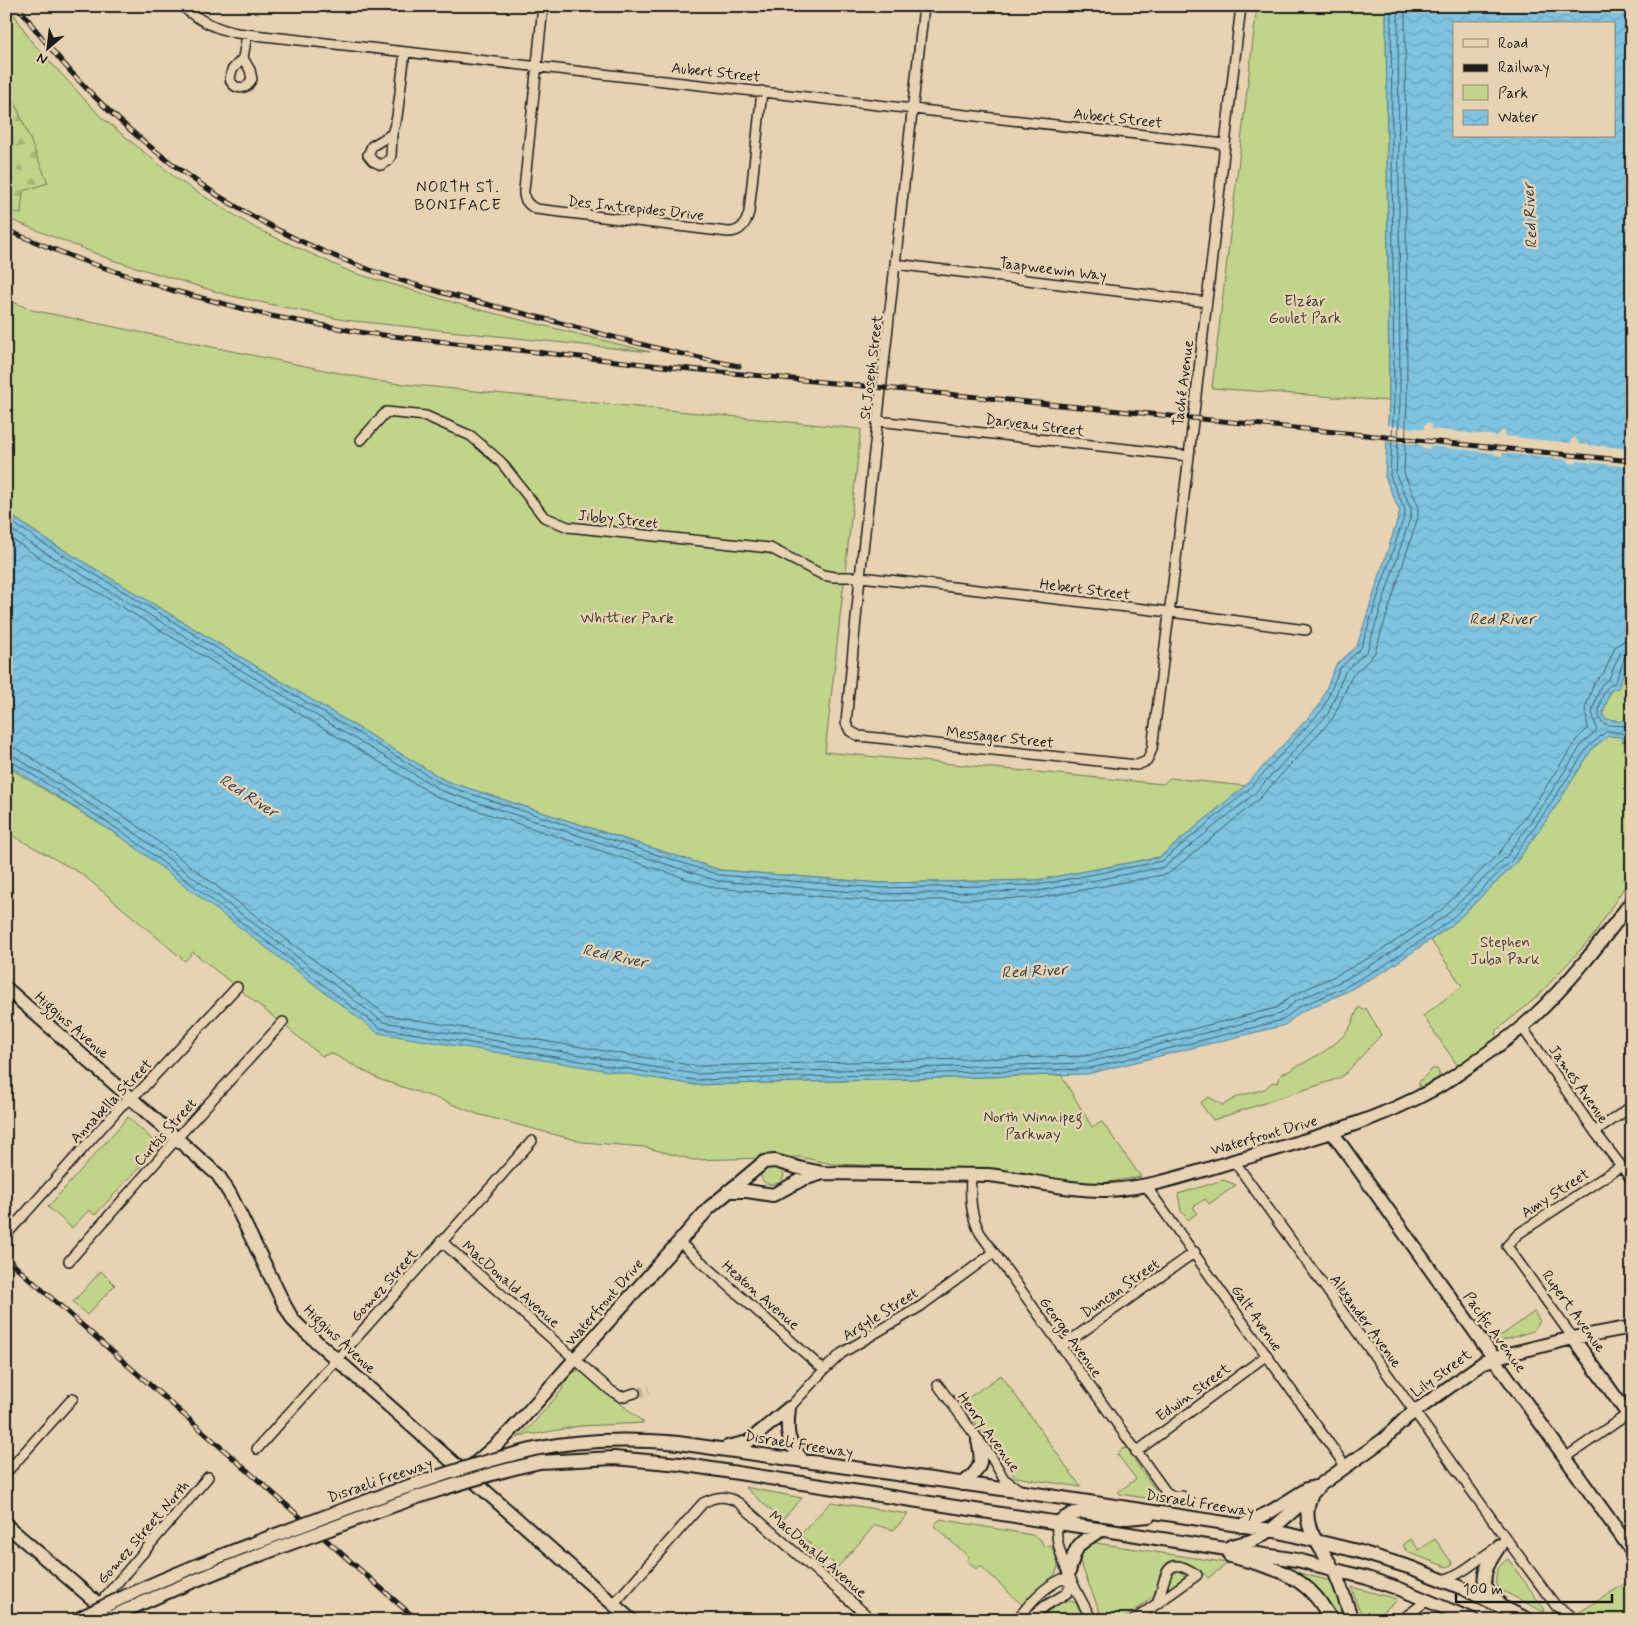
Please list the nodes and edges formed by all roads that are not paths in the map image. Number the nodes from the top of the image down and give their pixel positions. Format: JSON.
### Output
{"nodes":[{"id":1,"x":182,"y":6,"type":"edge"},
{"id":2,"x":544,"y":6,"type":"edge"},
{"id":3,"x":924,"y":6,"type":"edge"},
{"id":4,"x":1241,"y":6,"type":"edge"},
{"id":5,"x":247,"y":34,"type":"junction"},
{"id":6,"x":404,"y":52,"type":"junction"},
{"id":7,"x":244,"y":58,"type":"dead end"},
{"id":8,"x":537,"y":66,"type":"junction"},
{"id":9,"x":762,"y":91,"type":"junction"},
{"id":10,"x":913,"y":108,"type":"junction"},
{"id":11,"x":392,"y":134,"type":"dead end"},
{"id":12,"x":1225,"y":144,"type":"junction"},
{"id":13,"x":895,"y":264,"type":"junction"},
{"id":14,"x":1207,"y":302,"type":"junction"},
{"id":15,"x":878,"y":421,"type":"junction"},
{"id":16,"x":361,"y":440,"type":"dead end"},
{"id":17,"x":1189,"y":456,"type":"junction"},
{"id":18,"x":860,"y":577,"type":"junction"},
{"id":19,"x":1170,"y":612,"type":"junction"},
{"id":20,"x":1306,"y":630,"type":"dead end"},
{"id":21,"x":850,"y":731,"type":"joint"},
{"id":22,"x":1148,"y":761,"type":"joint"},
{"id":23,"x":1632,"y":901,"type":"edge"},
{"id":24,"x":237,"y":987,"type":"dead end"},
{"id":25,"x":6,"y":988,"type":"edge"},
{"id":26,"x":283,"y":1022,"type":"dead end"},
{"id":27,"x":1522,"y":1027,"type":"junction"},
{"id":28,"x":132,"y":1097,"type":"junction"},
{"id":29,"x":1632,"y":1106,"type":"edge"},
{"id":30,"x":1332,"y":1132,"type":"junction"},
{"id":31,"x":1595,"y":1132,"type":"junction"},
{"id":32,"x":178,"y":1138,"type":"junction"},
{"id":33,"x":532,"y":1141,"type":"dead end"},
{"id":34,"x":1234,"y":1161,"type":"junction"},
{"id":35,"x":778,"y":1162,"type":"junction"},
{"id":36,"x":758,"y":1166,"type":"junction"},
{"id":37,"x":1621,"y":1166,"type":"junction"},
{"id":38,"x":823,"y":1173,"type":"junction"},
{"id":39,"x":971,"y":1175,"type":"junction"},
{"id":40,"x":1632,"y":1180,"type":"edge"},
{"id":41,"x":1146,"y":1186,"type":"junction"},
{"id":42,"x":783,"y":1190,"type":"junction"},
{"id":43,"x":728,"y":1191,"type":"junction"},
{"id":44,"x":763,"y":1193,"type":"junction"},
{"id":45,"x":6,"y":1235,"type":"edge"},
{"id":46,"x":441,"y":1241,"type":"junction"},
{"id":47,"x":678,"y":1242,"type":"junction"},
{"id":48,"x":1506,"y":1246,"type":"joint"},
{"id":49,"x":1195,"y":1252,"type":"junction"},
{"id":50,"x":993,"y":1253,"type":"junction"},
{"id":51,"x":69,"y":1261,"type":"dead end"},
{"id":52,"x":1632,"y":1326,"type":"edge"},
{"id":53,"x":1573,"y":1338,"type":"junction"},
{"id":54,"x":1061,"y":1347,"type":"junction"},
{"id":55,"x":1267,"y":1355,"type":"junction"},
{"id":56,"x":1493,"y":1358,"type":"junction"},
{"id":57,"x":336,"y":1359,"type":"junction"},
{"id":58,"x":576,"y":1359,"type":"junction"},
{"id":59,"x":824,"y":1370,"type":"junction"},
{"id":60,"x":938,"y":1385,"type":"dead end"},
{"id":61,"x":635,"y":1393,"type":"tunnel mouth"},
{"id":62,"x":73,"y":1398,"type":"dead end"},
{"id":63,"x":789,"y":1408,"type":"junction"},
{"id":64,"x":1415,"y":1412,"type":"junction"},
{"id":65,"x":1630,"y":1417,"type":"edge"},
{"id":66,"x":978,"y":1441,"type":"junction"},
{"id":67,"x":722,"y":1448,"type":"junction"},
{"id":68,"x":257,"y":1449,"type":"dead end"},
{"id":69,"x":1136,"y":1452,"type":"junction"},
{"id":70,"x":1565,"y":1458,"type":"junction"},
{"id":71,"x":803,"y":1461,"type":"junction"},
{"id":72,"x":1346,"y":1466,"type":"junction"},
{"id":73,"x":6,"y":1473,"type":"edge"},
{"id":74,"x":208,"y":1477,"type":"dead end"},
{"id":75,"x":470,"y":1477,"type":"junction"},
{"id":76,"x":962,"y":1484,"type":"junction"},
{"id":77,"x":1316,"y":1490,"type":"junction"},
{"id":78,"x":1023,"y":1492,"type":"junction"},
{"id":79,"x":1182,"y":1496,"type":"dead end"},
{"id":80,"x":1166,"y":1514,"type":"junction"},
{"id":81,"x":1058,"y":1522,"type":"junction"},
{"id":82,"x":6,"y":1525,"type":"edge"},
{"id":83,"x":1241,"y":1526,"type":"junction"},
{"id":84,"x":1103,"y":1529,"type":"junction"},
{"id":85,"x":1271,"y":1530,"type":"junction"},
{"id":86,"x":1172,"y":1540,"type":"junction"},
{"id":87,"x":1315,"y":1540,"type":"junction"},
{"id":88,"x":1504,"y":1543,"type":"junction"},
{"id":89,"x":1225,"y":1548,"type":"junction"},
{"id":90,"x":1632,"y":1551,"type":"edge"},
{"id":91,"x":1333,"y":1569,"type":"junction"},
{"id":92,"x":1070,"y":1577,"type":"junction"},
{"id":93,"x":1443,"y":1580,"type":"junction"},
{"id":94,"x":1428,"y":1600,"type":"junction"},
{"id":95,"x":1158,"y":1603,"type":"junction"},
{"id":96,"x":99,"y":1604,"type":"junction"},
{"id":97,"x":613,"y":1605,"type":"junction"},
{"id":98,"x":1507,"y":1609,"type":"junction"},
{"id":99,"x":1569,"y":1614,"type":"dead end"},
{"id":100,"x":76,"y":1620,"type":"edge"},
{"id":101,"x":106,"y":1620,"type":"edge"},
{"id":102,"x":116,"y":1620,"type":"edge"},
{"id":103,"x":631,"y":1620,"type":"edge"},
{"id":104,"x":872,"y":1620,"type":"edge"},
{"id":105,"x":1017,"y":1620,"type":"edge"},
{"id":106,"x":1028,"y":1620,"type":"edge"},
{"id":107,"x":1092,"y":1620,"type":"edge"},
{"id":108,"x":1134,"y":1620,"type":"edge"},
{"id":109,"x":1332,"y":1620,"type":"edge"},
{"id":110,"x":1352,"y":1620,"type":"edge"},
{"id":111,"x":1401,"y":1620,"type":"edge"},
{"id":112,"x":1473,"y":1620,"type":"edge"},
{"id":113,"x":1529,"y":1620,"type":"edge"}],
"edges":[{"from":1,"to":5,"type":"street","name":"Aubert Street"},
{"from":2,"to":8,"type":"street"},
{"from":3,"to":10,"type":"street","name":"St Joseph Street"},
{"from":4,"to":12,"type":"street","name":"Taché Avenue"},
{"from":5,"to":6,"type":"street","name":"Aubert Street"},
{"from":5,"to":7,"type":"street"},
{"from":6,"to":8,"type":"street","name":"Aubert Street"},
{"from":6,"to":11,"type":"street"},
{"from":8,"to":9,"type":"street","name":"Aubert Street"},
{"from":8,"to":9,"type":"street","name":"Des Intrepides Drive"},
{"from":9,"to":10,"type":"street","name":"Aubert Street"},
{"from":10,"to":12,"type":"street","name":"Aubert Street"},
{"from":10,"to":13,"type":"street","name":"St Joseph Street"},
{"from":12,"to":14,"type":"street","name":"Taché Avenue"},
{"from":13,"to":14,"type":"street","name":"Taapweewin Way"},
{"from":13,"to":15,"type":"street","name":"St Joseph Street"},
{"from":14,"to":17,"type":"street","name":"Taché Avenue"},
{"from":15,"to":17,"type":"street","name":"Darveau Street"},
{"from":15,"to":18,"type":"street","name":"St Joseph Street"},
{"from":16,"to":18,"type":"street","name":"Jibby Street"},
{"from":17,"to":19,"type":"street","name":"Taché Avenue"},
{"from":18,"to":19,"type":"street","name":"Hebert Street"},
{"from":18,"to":21,"type":"street","name":"St Joseph Street"},
{"from":19,"to":20,"type":"street","name":"Hebert Street"},
{"from":19,"to":22,"type":"street","name":"Taché Avenue"},
{"from":21,"to":22,"type":"street","name":"Messager Street"},
{"from":23,"to":27,"type":"main road","name":"Waterfront Drive"},
{"from":24,"to":28,"type":"street","name":"Annabella Street"},
{"from":25,"to":28,"type":"main road","name":"Higgins Avenue"},
{"from":26,"to":32,"type":"street","name":"Curtis Street"},
{"from":27,"to":30,"type":"main road","name":"Waterfront Drive"},
{"from":27,"to":31,"type":"street","name":"James Avenue"},
{"from":28,"to":32,"type":"main road","name":"Higgins Avenue"},
{"from":28,"to":45,"type":"street","name":"Annabella Street"},
{"from":29,"to":31,"type":"street"},
{"from":30,"to":34,"type":"main road","name":"Waterfront Drive"},
{"from":30,"to":56,"type":"main road","name":"Pacific Avenue"},
{"from":31,"to":37,"type":"street","name":"James Avenue"},
{"from":32,"to":51,"type":"street","name":"Curtis Street"},
{"from":32,"to":57,"type":"main road","name":"Higgins Avenue"},
{"from":33,"to":46,"type":"street","name":"Gomez Street"},
{"from":34,"to":41,"type":"main road","name":"Waterfront Drive"},
{"from":34,"to":64,"type":"street","name":"Alexander Avenue"},
{"from":35,"to":36,"type":"main road","name":"Waterfront Drive"},
{"from":35,"to":38,"type":"main road","name":"Waterfront Drive"},
{"from":35,"to":42,"type":"main road"},
{"from":36,"to":43,"type":"main road","name":"Waterfront Drive"},
{"from":36,"to":44,"type":"main road"},
{"from":37,"to":40,"type":"street","name":"James Avenue"},
{"from":37,"to":48,"type":"street","name":"Amy Street"},
{"from":38,"to":39,"type":"main road","name":"Waterfront Drive"},
{"from":38,"to":42,"type":"main road","name":"Waterfront Drive"},
{"from":39,"to":41,"type":"main road","name":"Waterfront Drive"},
{"from":39,"to":50,"type":"street","name":"George Avenue"},
{"from":41,"to":49,"type":"street","name":"Galt Avenue"},
{"from":42,"to":44,"type":"main road","name":"Waterfront Drive"},
{"from":43,"to":44,"type":"main road","name":"Waterfront Drive"},
{"from":43,"to":47,"type":"main road","name":"Waterfront Drive"},
{"from":46,"to":57,"type":"street","name":"Gomez Street"},
{"from":46,"to":58,"type":"street","name":"MacDonald Avenue"},
{"from":47,"to":58,"type":"main road","name":"Waterfront Drive"},
{"from":47,"to":59,"type":"street","name":"Heaton Avenue"},
{"from":48,"to":53,"type":"street","name":"Rupert Avenue"},
{"from":49,"to":54,"type":"street","name":"Duncan Street"},
{"from":49,"to":55,"type":"street","name":"Galt Avenue"},
{"from":50,"to":54,"type":"street","name":"George Avenue"},
{"from":50,"to":59,"type":"street","name":"Argyle Street"},
{"from":52,"to":53,"type":"main road","name":"Lily Street"},
{"from":53,"to":56,"type":"main road","name":"Lily Street"},
{"from":53,"to":65,"type":"main road","name":"Rupert Avenue"},
{"from":54,"to":69,"type":"street","name":"George Avenue"},
{"from":55,"to":69,"type":"street","name":"Edwin Street"},
{"from":55,"to":72,"type":"street","name":"Galt Avenue"},
{"from":56,"to":64,"type":"main road","name":"Lily Street"},
{"from":56,"to":70,"type":"main road","name":"Pacific Avenue"},
{"from":57,"to":68,"type":"street","name":"Gomez Street"},
{"from":57,"to":75,"type":"main road","name":"Higgins Avenue"},
{"from":58,"to":61,"type":"street","name":"MacDonald Avenue"},
{"from":58,"to":75,"type":"main road","name":"Waterfront Drive"},
{"from":59,"to":63,"type":"street","name":"Argyle Street"},
{"from":60,"to":66,"type":"street","name":"Henry Avenue"},
{"from":62,"to":73,"type":"street"},
{"from":63,"to":67,"type":"main road"},
{"from":63,"to":71,"type":"main road"},
{"from":64,"to":72,"type":"main road","name":"Lily Street"},
{"from":64,"to":88,"type":"street","name":"Alexander Avenue"},
{"from":65,"to":70,"type":"street"},
{"from":66,"to":76,"type":"main road"},
{"from":66,"to":78,"type":"street","name":"Henry Avenue"},
{"from":67,"to":71,"type":"main road","name":"Disraeli Freeway"},
{"from":67,"to":100,"type":"main road","name":"Disraeli Freeway","bridge":true},
{"from":69,"to":79,"type":"street","name":"George Avenue"},
{"from":70,"to":90,"type":"main road","name":"Pacific Avenue"},
{"from":71,"to":76,"type":"main road","name":"Disraeli Freeway"},
{"from":72,"to":77,"type":"main road","name":"Lily Street"},
{"from":74,"to":96,"type":"street","name":"Gomez Street North"},
{"from":75,"to":97,"type":"main road","name":"Higgins Avenue"},
{"from":76,"to":78,"type":"main road","name":"Disraeli Freeway"},
{"from":77,"to":83,"type":"main road","name":"Lily Street"},
{"from":77,"to":85,"type":"main road","name":"Lily Street"},
{"from":77,"to":87,"type":"main road"},
{"from":78,"to":80,"type":"main road","name":"Disraeli Freeway"},
{"from":80,"to":81,"type":"main road"},
{"from":80,"to":83,"type":"main road","name":"Disraeli Freeway"},
{"from":81,"to":84,"type":"main road","name":"Disraeli Freeway"},
{"from":81,"to":92,"type":"street"},
{"from":81,"to":101,"type":"main road","name":"Disraeli Freeway","bridge":true},
{"from":82,"to":96,"type":"main road"},
{"from":83,"to":85,"type":"main road","name":"Disraeli Freeway"},
{"from":84,"to":86,"type":"main road","name":"Disraeli Freeway"},
{"from":84,"to":92,"type":"main road"},
{"from":85,"to":87,"type":"main road","name":"Disraeli Freeway"},
{"from":85,"to":89,"type":"main road","name":"Lily Street"},
{"from":86,"to":89,"type":"main road","name":"Disraeli Freeway"},
{"from":86,"to":109,"type":"main road"},
{"from":87,"to":91,"type":"main road"},
{"from":87,"to":93,"type":"main road","name":"Disraeli Freeway"},
{"from":88,"to":93,"type":"street"},
{"from":88,"to":98,"type":"main road"},
{"from":88,"to":99,"type":"street","name":"Alexander Avenue"},
{"from":89,"to":91,"type":"main road","name":"Disraeli Freeway"},
{"from":91,"to":94,"type":"main road","name":"Disraeli Freeway"},
{"from":91,"to":110,"type":"main road"},
{"from":92,"to":105,"type":"street"},
{"from":92,"to":106,"type":"street"},
{"from":92,"to":107,"type":"street"},
{"from":93,"to":98,"type":"main road","name":"Disraeli Freeway"},
{"from":94,"to":111,"type":"street"},
{"from":94,"to":112,"type":"main road","name":"Disraeli Freeway"},
{"from":95,"to":95,"type":"street"},
{"from":95,"to":108,"type":"street"},
{"from":96,"to":102,"type":"main road"},
{"from":97,"to":103,"type":"main road","name":"Higgins Avenue"},
{"from":97,"to":104,"type":"street","name":"MacDonald Avenue"},
{"from":98,"to":113,"type":"main road","name":"Disraeli Freeway"}]}
